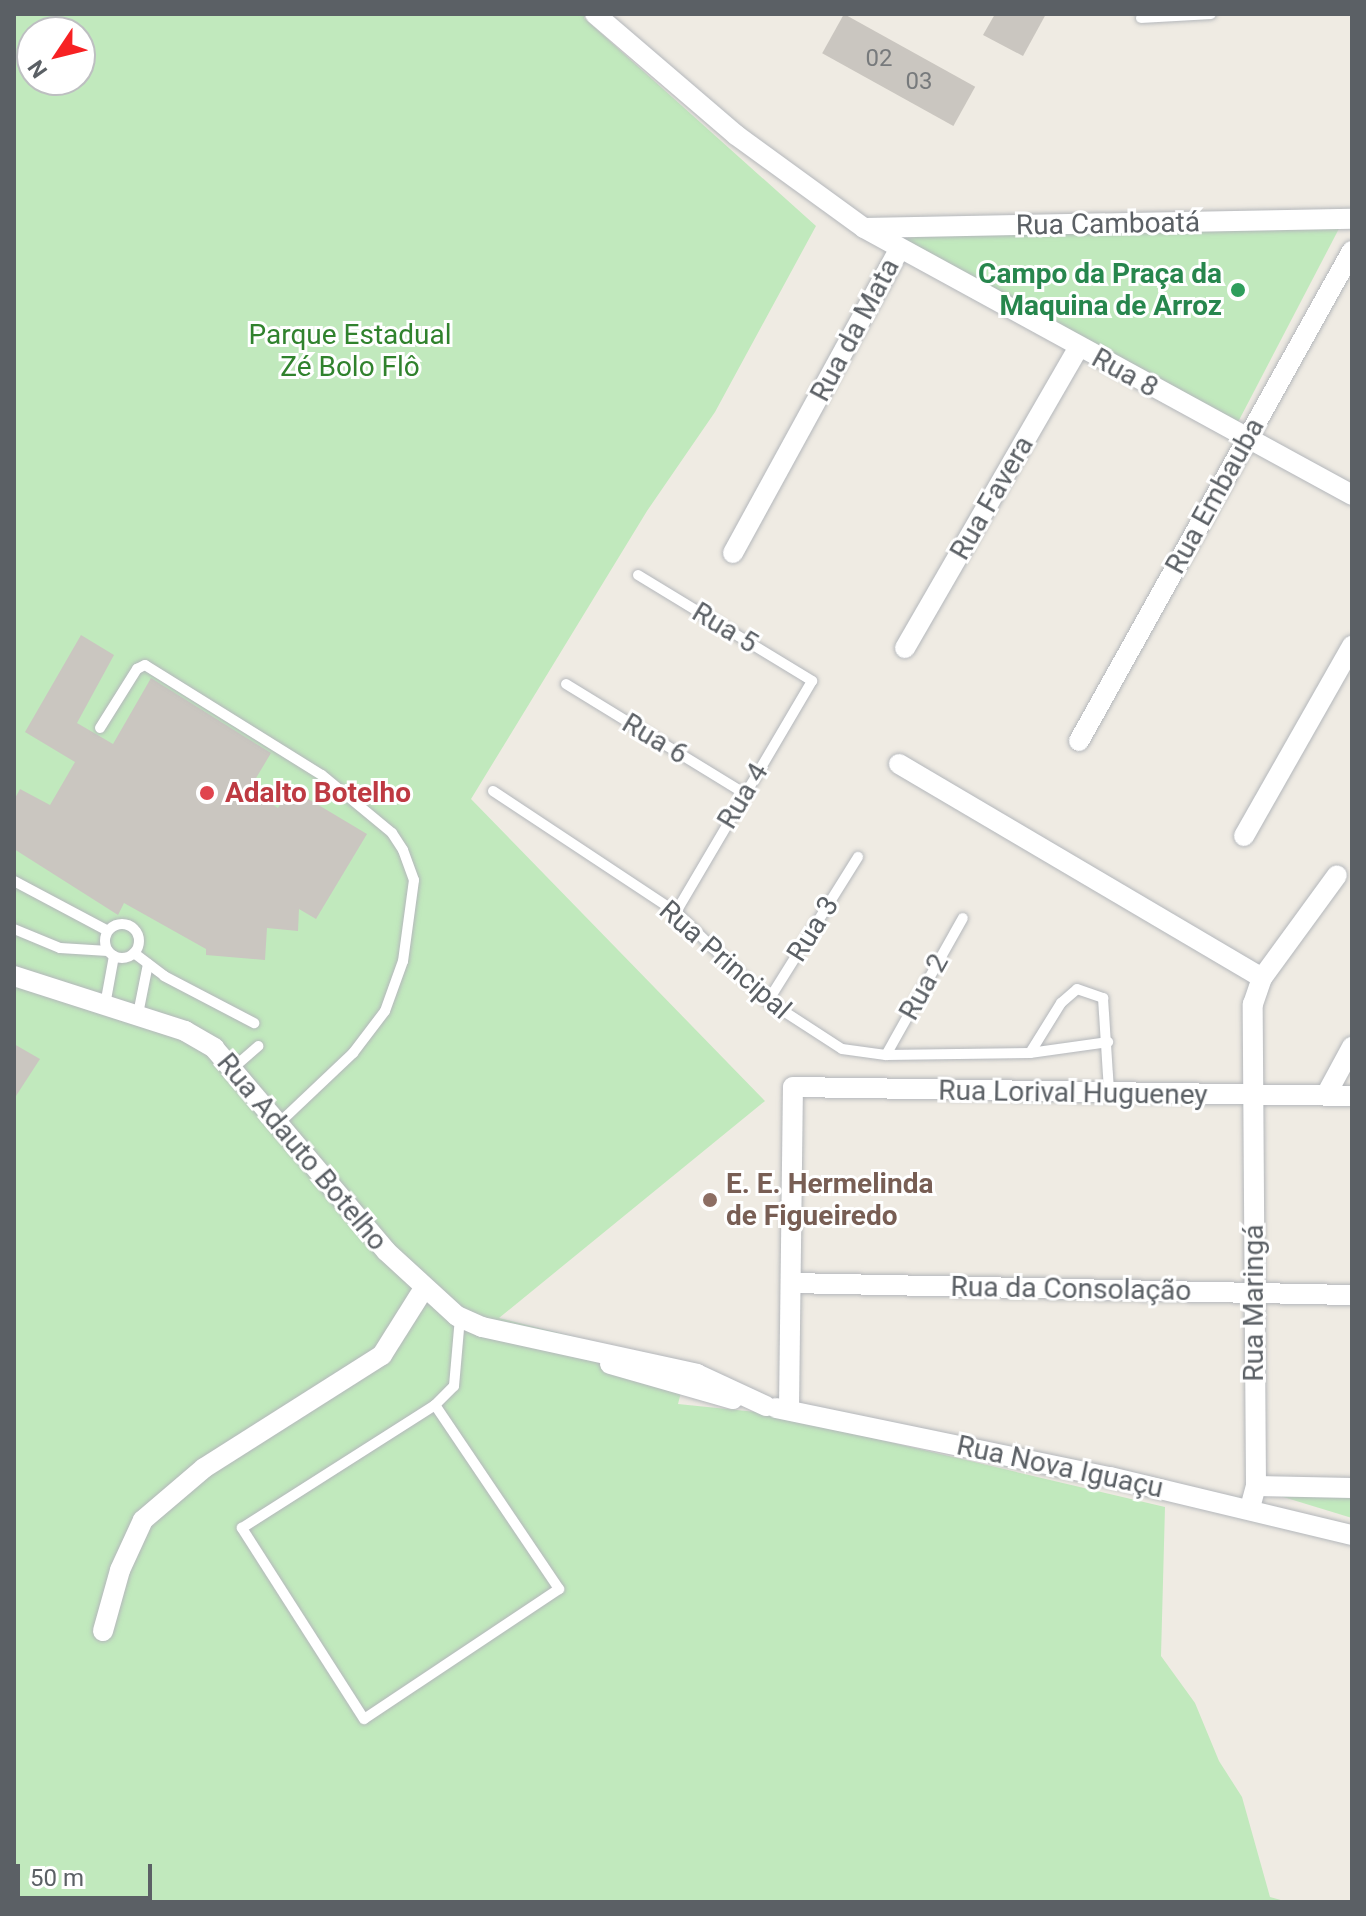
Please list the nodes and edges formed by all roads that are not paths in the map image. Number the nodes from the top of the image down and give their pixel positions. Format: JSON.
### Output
{"nodes":[{"id":1,"x":595,"y":14,"type":"edge"},
{"id":2,"x":1211,"y":14,"type":"edge"},
{"id":3,"x":1141,"y":18,"type":"dead end"},
{"id":4,"x":1352,"y":219,"type":"edge"},
{"id":5,"x":864,"y":228,"type":"junction"},
{"id":6,"x":899,"y":250,"type":"junction"},
{"id":7,"x":1352,"y":251,"type":"edge"},
{"id":8,"x":1078,"y":348,"type":"junction"},
{"id":9,"x":1246,"y":439,"type":"junction"},
{"id":10,"x":1352,"y":495,"type":"edge"},
{"id":11,"x":733,"y":553,"type":"dead end"},
{"id":12,"x":638,"y":575,"type":"dead end"},
{"id":13,"x":1352,"y":646,"type":"edge"},
{"id":14,"x":905,"y":648,"type":"dead end"},
{"id":15,"x":812,"y":681,"type":"joint"},
{"id":16,"x":566,"y":684,"type":"dead end"},
{"id":17,"x":100,"y":728,"type":"dead end"},
{"id":18,"x":1079,"y":741,"type":"dead end"},
{"id":19,"x":899,"y":764,"type":"dead end"},
{"id":20,"x":493,"y":791,"type":"dead end"},
{"id":21,"x":744,"y":793,"type":"junction"},
{"id":22,"x":1244,"y":836,"type":"dead end"},
{"id":23,"x":858,"y":857,"type":"dead end"},
{"id":24,"x":1337,"y":875,"type":"dead end"},
{"id":25,"x":14,"y":881,"type":"edge"},
{"id":26,"x":676,"y":912,"type":"junction"},
{"id":27,"x":963,"y":918,"type":"dead end"},
{"id":28,"x":14,"y":929,"type":"edge"},
{"id":29,"x":108,"y":931,"type":"junction"},
{"id":30,"x":111,"y":953,"type":"junction"},
{"id":31,"x":134,"y":953,"type":"junction"},
{"id":32,"x":148,"y":964,"type":"junction"},
{"id":33,"x":14,"y":976,"type":"edge"},
{"id":34,"x":1262,"y":978,"type":"junction"},
{"id":35,"x":768,"y":1001,"type":"junction"},
{"id":36,"x":105,"y":1005,"type":"junction"},
{"id":37,"x":138,"y":1014,"type":"junction"},
{"id":38,"x":254,"y":1023,"type":"dead end"},
{"id":39,"x":1108,"y":1042,"type":"junction"},
{"id":40,"x":258,"y":1046,"type":"dead end"},
{"id":41,"x":1352,"y":1047,"type":"edge"},
{"id":42,"x":1030,"y":1053,"type":"junction"},
{"id":43,"x":886,"y":1055,"type":"junction"},
{"id":44,"x":232,"y":1069,"type":"junction"},
{"id":45,"x":1109,"y":1092,"type":"junction"},
{"id":46,"x":1326,"y":1095,"type":"junction"},
{"id":47,"x":1352,"y":1096,"type":"edge"},
{"id":48,"x":1257,"y":1098,"type":"junction"},
{"id":49,"x":277,"y":1125,"type":"junction"},
{"id":50,"x":791,"y":1283,"type":"junction"},
{"id":51,"x":423,"y":1290,"type":"junction"},
{"id":52,"x":1252,"y":1293,"type":"junction"},
{"id":53,"x":1352,"y":1295,"type":"edge"},
{"id":54,"x":460,"y":1318,"type":"junction"},
{"id":55,"x":482,"y":1327,"type":"joint"},
{"id":56,"x":435,"y":1405,"type":"junction"},
{"id":57,"x":789,"y":1410,"type":"junction"},
{"id":58,"x":1256,"y":1486,"type":"junction"},
{"id":59,"x":1352,"y":1488,"type":"edge"},
{"id":60,"x":1250,"y":1508,"type":"junction"},
{"id":61,"x":1352,"y":1535,"type":"edge"},
{"id":62,"x":103,"y":1631,"type":"dead end"}],
"edges":[{"from":1,"to":5,"type":"street","name":"Rua da Mata"},
{"from":2,"to":3,"type":"lane"},
{"from":4,"to":5,"type":"street","name":"Rua Camboatá"},
{"from":5,"to":6,"type":"street","name":"Rua da Mata"},
{"from":6,"to":8,"type":"street","name":"Rua 8"},
{"from":6,"to":11,"type":"street","name":"Rua da Mata"},
{"from":7,"to":9,"type":"street","name":"Rua Embauba"},
{"from":8,"to":9,"type":"street","name":"Rua 8"},
{"from":8,"to":14,"type":"street","name":"Rua Favera"},
{"from":9,"to":10,"type":"street","name":"Rua 8"},
{"from":9,"to":18,"type":"street","name":"Rua Embauba"},
{"from":12,"to":15,"type":"lane","name":"Rua 5"},
{"from":13,"to":22,"type":"street"},
{"from":15,"to":21,"type":"lane","name":"Rua 4"},
{"from":16,"to":21,"type":"lane","name":"Rua 6"},
{"from":17,"to":49,"type":"lane"},
{"from":19,"to":34,"type":"street"},
{"from":20,"to":26,"type":"lane","name":"Rua Principal"},
{"from":21,"to":26,"type":"lane","name":"Rua 4"},
{"from":23,"to":35,"type":"lane","name":"Rua 3"},
{"from":24,"to":34,"type":"street"},
{"from":25,"to":29,"type":"lane"},
{"from":26,"to":35,"type":"lane","name":"Rua Principal"},
{"from":27,"to":43,"type":"lane","name":"Rua 2"},
{"from":28,"to":30,"type":"lane"},
{"from":29,"to":30,"type":"lane"},
{"from":29,"to":31,"type":"lane"},
{"from":30,"to":31,"type":"lane"},
{"from":30,"to":36,"type":"lane"},
{"from":31,"to":32,"type":"lane"},
{"from":32,"to":37,"type":"lane"},
{"from":32,"to":38,"type":"lane"},
{"from":33,"to":36,"type":"street","name":"Rua Adauto Botelho"},
{"from":34,"to":48,"type":"street","name":"Rua Maringá"},
{"from":35,"to":43,"type":"lane","name":"Rua Principal"},
{"from":36,"to":37,"type":"street","name":"Rua Adauto Botelho"},
{"from":37,"to":44,"type":"street","name":"Rua Adauto Botelho"},
{"from":39,"to":42,"type":"lane","name":"Rua Principal"},
{"from":39,"to":42,"type":"lane"},
{"from":39,"to":45,"type":"lane"},
{"from":40,"to":44,"type":"lane"},
{"from":41,"to":46,"type":"street"},
{"from":42,"to":43,"type":"lane","name":"Rua Principal"},
{"from":44,"to":49,"type":"street","name":"Rua Adauto Botelho"},
{"from":45,"to":48,"type":"street","name":"Rua Lorival Hugueney"},
{"from":45,"to":50,"type":"street","name":"Rua Lorival Hugueney"},
{"from":46,"to":47,"type":"street","name":"Rua Lorival Hugueney"},
{"from":46,"to":48,"type":"street","name":"Rua Lorival Hugueney"},
{"from":48,"to":52,"type":"street","name":"Rua Maringá"},
{"from":49,"to":51,"type":"street","name":"Rua Adauto Botelho"},
{"from":50,"to":52,"type":"street","name":"Rua da Consolação"},
{"from":50,"to":57,"type":"street"},
{"from":51,"to":54,"type":"street","name":"Rua Adauto Botelho"},
{"from":51,"to":62,"type":"street"},
{"from":52,"to":53,"type":"street","name":"Rua da Consolação"},
{"from":52,"to":58,"type":"street","name":"Rua Maringá"},
{"from":54,"to":55,"type":"street","name":"Rua Adauto Botelho"},
{"from":54,"to":56,"type":"lane"},
{"from":55,"to":57,"type":"street","name":"Rua Nova Iguaçu"},
{"from":56,"to":56,"type":"lane"},
{"from":57,"to":60,"type":"street","name":"Rua Nova Iguaçu"},
{"from":58,"to":59,"type":"street"},
{"from":58,"to":60,"type":"street","name":"Rua Maringá"},
{"from":60,"to":61,"type":"street","name":"Rua Nova Iguaçu"}]}
